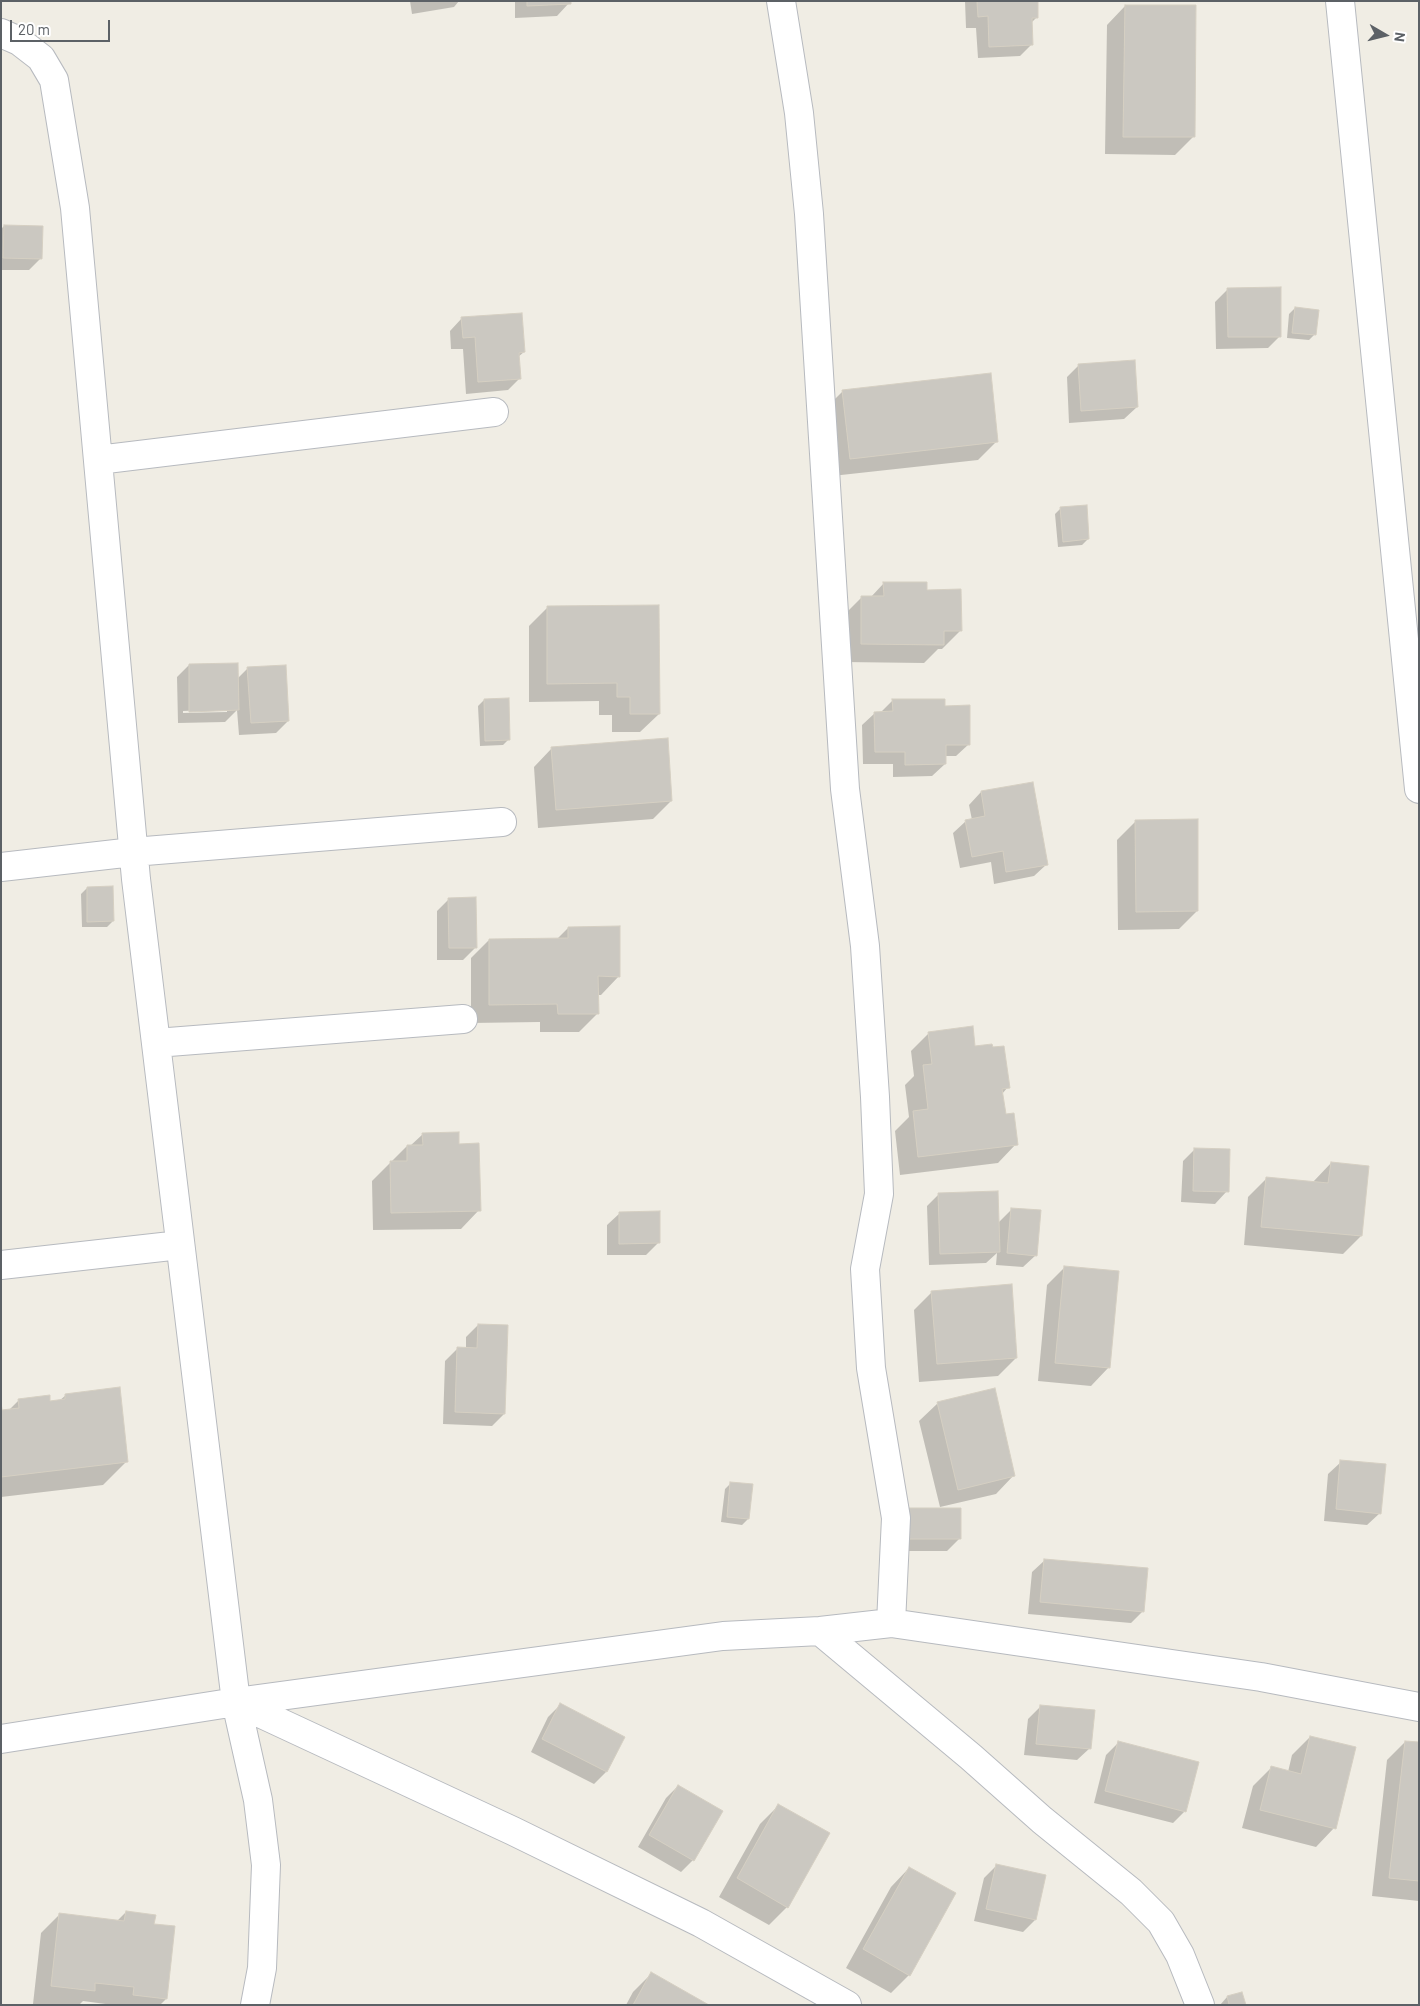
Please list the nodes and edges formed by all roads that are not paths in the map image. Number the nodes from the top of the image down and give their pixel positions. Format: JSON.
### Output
{"nodes":[{"id":1,"x":780,"y":1,"type":"edge"},
{"id":2,"x":1340,"y":1,"type":"edge"},
{"id":3,"x":1,"y":34,"type":"edge"},
{"id":4,"x":494,"y":412,"type":"dead end"},
{"id":5,"x":98,"y":460,"type":"junction"},
{"id":6,"x":1419,"y":789,"type":"edge"},
{"id":7,"x":502,"y":822,"type":"dead end"},
{"id":8,"x":133,"y":852,"type":"junction"},
{"id":9,"x":1,"y":867,"type":"edge"},
{"id":10,"x":463,"y":1019,"type":"dead end"},
{"id":11,"x":156,"y":1043,"type":"junction"},
{"id":12,"x":180,"y":1245,"type":"junction"},
{"id":13,"x":1,"y":1265,"type":"edge"},
{"id":14,"x":891,"y":1623,"type":"junction"},
{"id":15,"x":820,"y":1631,"type":"junction"},
{"id":16,"x":236,"y":1702,"type":"junction"},
{"id":17,"x":1419,"y":1707,"type":"edge"},
{"id":18,"x":1,"y":1739,"type":"edge"},
{"id":19,"x":255,"y":2005,"type":"edge"},
{"id":20,"x":848,"y":2005,"type":"edge"},
{"id":21,"x":1200,"y":2005,"type":"edge"}],
"edges":[{"from":1,"to":14,"type":"street"},
{"from":2,"to":6,"type":"street"},
{"from":3,"to":5,"type":"street"},
{"from":4,"to":5,"type":"street"},
{"from":5,"to":8,"type":"street"},
{"from":7,"to":8,"type":"street"},
{"from":8,"to":9,"type":"street"},
{"from":8,"to":11,"type":"street"},
{"from":10,"to":11,"type":"street"},
{"from":11,"to":12,"type":"street"},
{"from":12,"to":13,"type":"street"},
{"from":12,"to":16,"type":"street"},
{"from":14,"to":15,"type":"street"},
{"from":14,"to":17,"type":"street"},
{"from":15,"to":16,"type":"street"},
{"from":15,"to":21,"type":"street"},
{"from":16,"to":18,"type":"street"},
{"from":16,"to":19,"type":"street"},
{"from":16,"to":20,"type":"street"}]}
